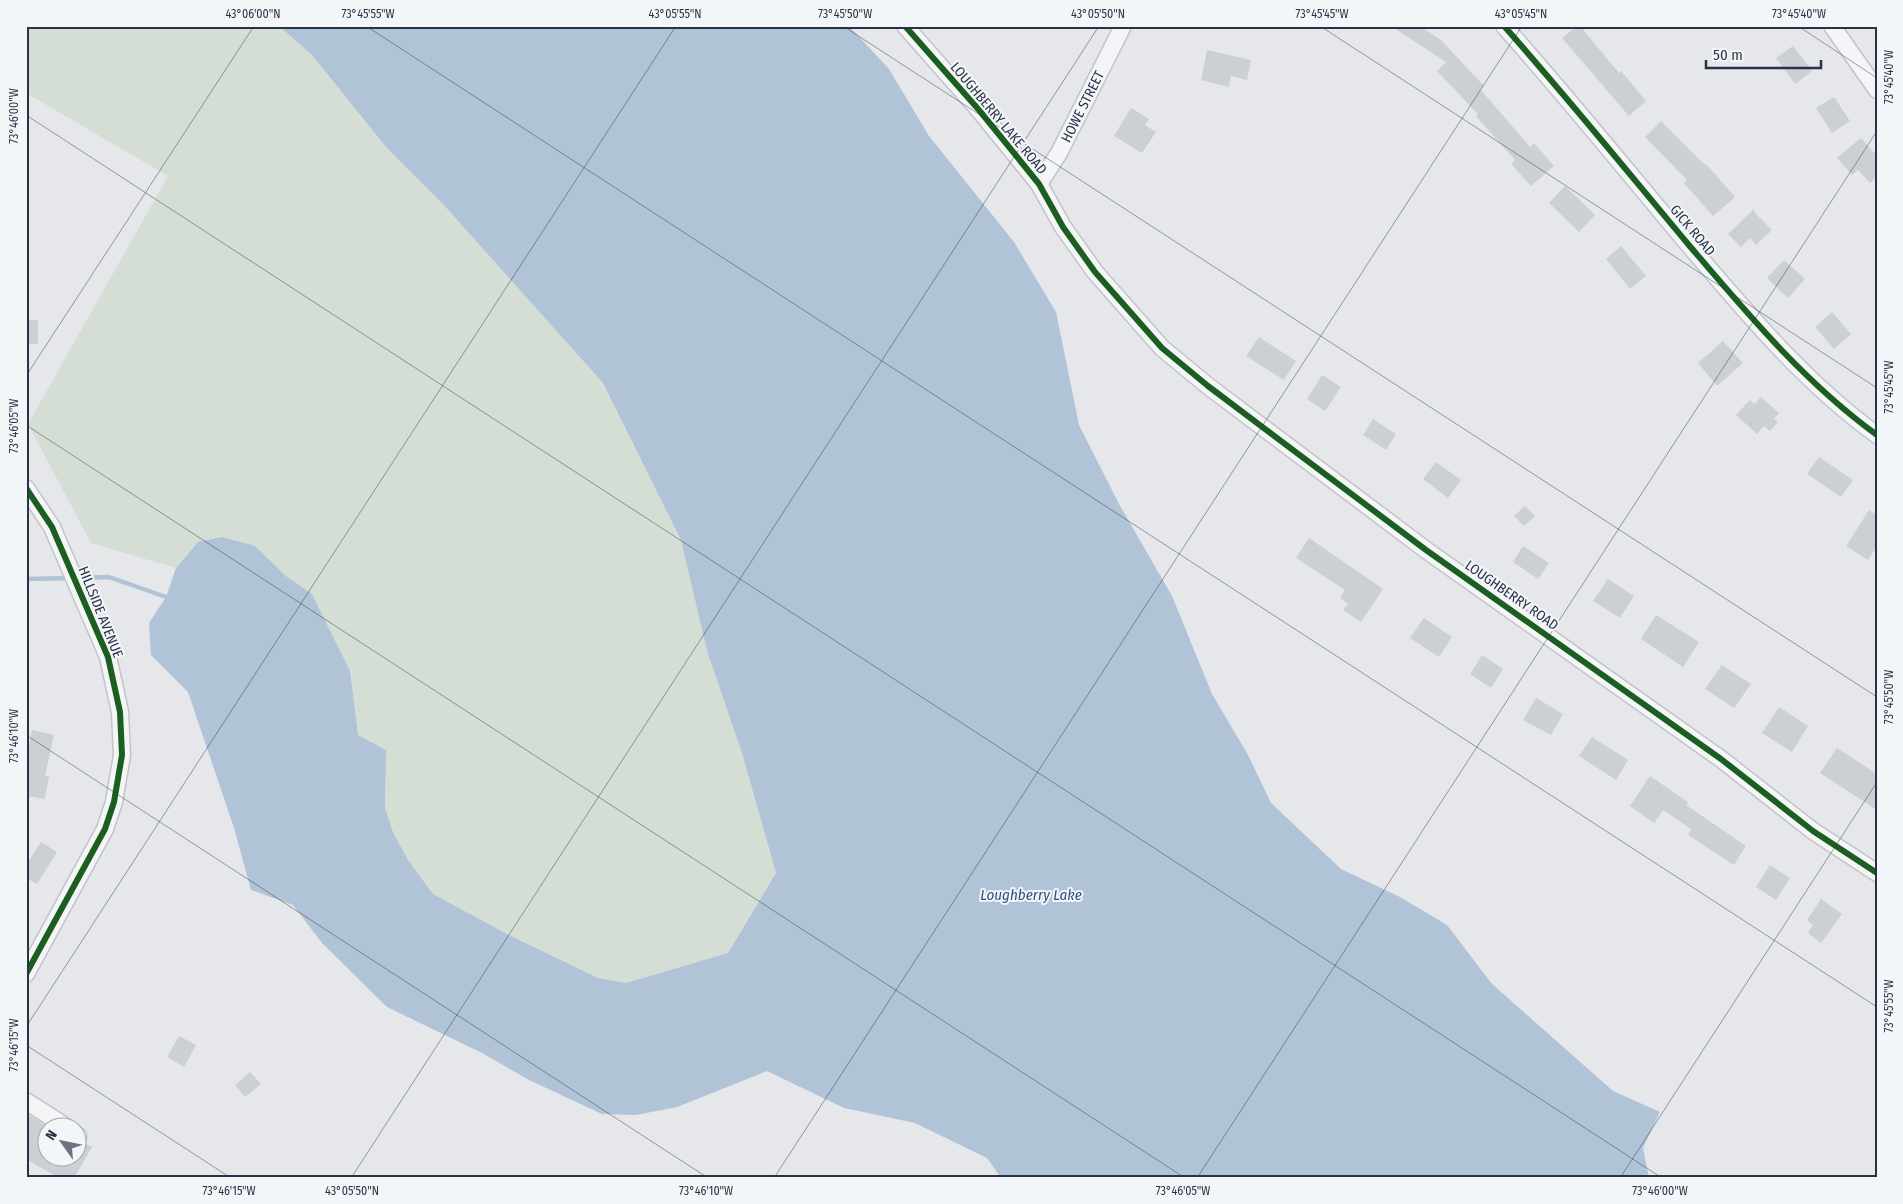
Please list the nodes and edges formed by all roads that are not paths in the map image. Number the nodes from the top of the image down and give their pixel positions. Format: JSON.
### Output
{"nodes":[{"id":1,"x":905,"y":26,"type":"edge"},
{"id":2,"x":1123,"y":26,"type":"edge"},
{"id":3,"x":1504,"y":26,"type":"edge"},
{"id":4,"x":1832,"y":26,"type":"edge"},
{"id":5,"x":1877,"y":90,"type":"edge"},
{"id":6,"x":1039,"y":184,"type":"junction"},
{"id":7,"x":1140,"y":326,"type":"joint"},
{"id":8,"x":1877,"y":435,"type":"edge"},
{"id":9,"x":26,"y":488,"type":"edge"},
{"id":10,"x":1877,"y":874,"type":"edge"},
{"id":11,"x":26,"y":974,"type":"edge"},
{"id":12,"x":26,"y":1101,"type":"edge"},
{"id":13,"x":49,"y":1116,"type":"edge"}],
"edges":[{"from":1,"to":6,"type":"street","name":"LOUGHBERRY LAKE ROAD"},
{"from":2,"to":6,"type":"street","name":"HOWE STREET"},
{"from":3,"to":8,"type":"street","name":"GICK ROAD"},
{"from":4,"to":5,"type":"street"},
{"from":6,"to":7,"type":"street","name":"LOUGHBERRY LAKE ROAD"},
{"from":7,"to":10,"type":"street","name":"LOUGHBERRY ROAD"},
{"from":9,"to":11,"type":"street","name":"HILLSIDE AVENUE"},
{"from":12,"to":13,"type":"street"}]}
